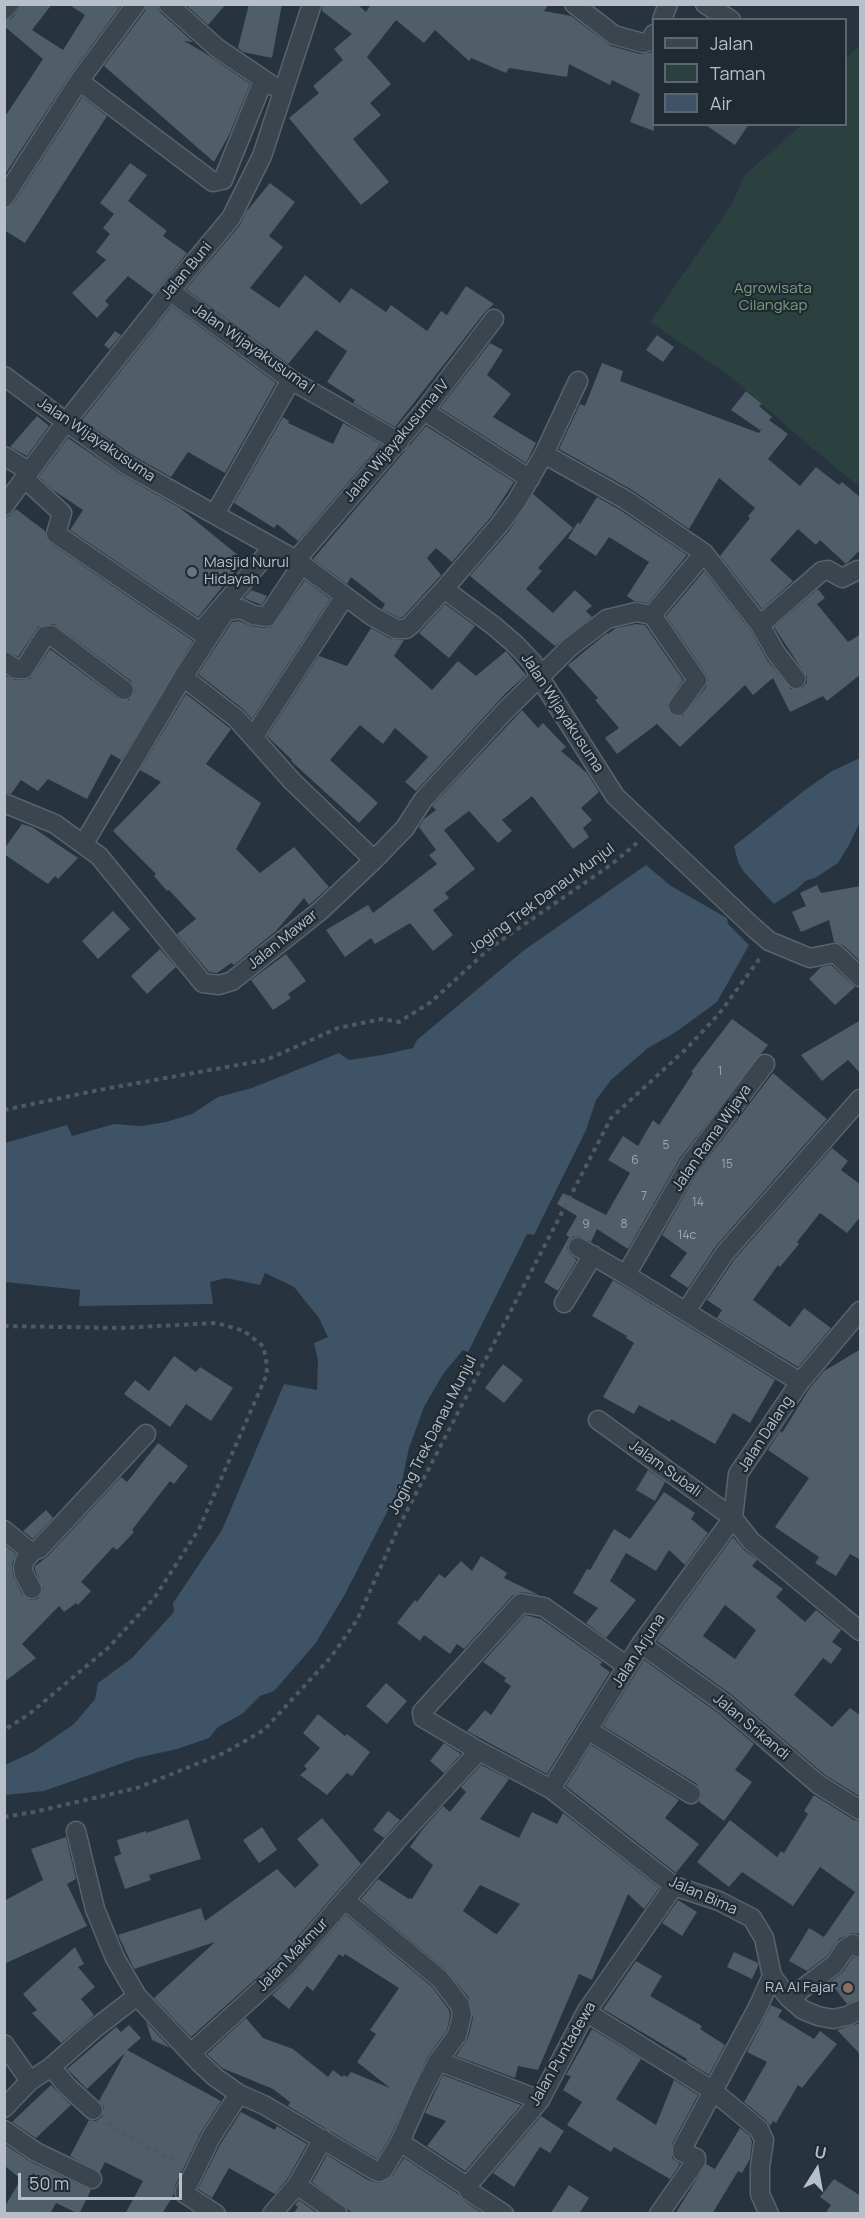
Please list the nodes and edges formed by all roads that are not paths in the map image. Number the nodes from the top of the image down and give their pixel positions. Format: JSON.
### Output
{"nodes":[{"id":1,"x":10,"y":4,"type":"edge"},
{"id":2,"x":136,"y":4,"type":"edge"},
{"id":3,"x":168,"y":4,"type":"edge"},
{"id":4,"x":312,"y":4,"type":"edge"},
{"id":5,"x":574,"y":4,"type":"edge"},
{"id":6,"x":705,"y":4,"type":"edge"},
{"id":7,"x":4,"y":10,"type":"edge"},
{"id":8,"x":728,"y":18,"type":"edge"},
{"id":9,"x":652,"y":38,"type":"edge"},
{"id":10,"x":80,"y":81,"type":"junction"},
{"id":11,"x":263,"y":81,"type":"junction"},
{"id":12,"x":283,"y":91,"type":"junction"},
{"id":13,"x":4,"y":198,"type":"edge"},
{"id":14,"x":170,"y":291,"type":"junction"},
{"id":15,"x":494,"y":319,"type":"dead end"},
{"id":16,"x":4,"y":376,"type":"edge"},
{"id":17,"x":291,"y":380,"type":"junction"},
{"id":18,"x":578,"y":381,"type":"dead end"},
{"id":19,"x":424,"y":411,"type":"junction"},
{"id":20,"x":66,"y":422,"type":"junction"},
{"id":21,"x":399,"y":442,"type":"junction"},
{"id":22,"x":544,"y":454,"type":"junction"},
{"id":23,"x":4,"y":456,"type":"edge"},
{"id":24,"x":26,"y":475,"type":"junction"},
{"id":25,"x":530,"y":479,"type":"junction"},
{"id":26,"x":4,"y":506,"type":"edge"},
{"id":27,"x":215,"y":514,"type":"junction"},
{"id":28,"x":273,"y":547,"type":"junction"},
{"id":29,"x":704,"y":553,"type":"junction"},
{"id":30,"x":299,"y":562,"type":"junction"},
{"id":31,"x":858,"y":570,"type":"dead end"},
{"id":32,"x":444,"y":589,"type":"junction"},
{"id":33,"x":345,"y":596,"type":"junction"},
{"id":34,"x":652,"y":615,"type":"junction"},
{"id":35,"x":760,"y":625,"type":"junction"},
{"id":36,"x":4,"y":661,"type":"edge"},
{"id":37,"x":183,"y":677,"type":"junction"},
{"id":38,"x":540,"y":678,"type":"junction"},
{"id":39,"x":796,"y":679,"type":"dead end"},
{"id":40,"x":124,"y":690,"type":"dead end"},
{"id":41,"x":678,"y":706,"type":"dead end"},
{"id":42,"x":254,"y":736,"type":"junction"},
{"id":43,"x":4,"y":803,"type":"edge"},
{"id":44,"x":84,"y":843,"type":"junction"},
{"id":45,"x":374,"y":860,"type":"junction"},
{"id":46,"x":861,"y":977,"type":"edge"},
{"id":47,"x":765,"y":1064,"type":"dead end"},
{"id":48,"x":861,"y":1099,"type":"edge"},
{"id":49,"x":626,"y":1275,"type":"junction"},
{"id":50,"x":564,"y":1303,"type":"dead end"},
{"id":51,"x":686,"y":1311,"type":"junction"},
{"id":52,"x":859,"y":1317,"type":"edge"},
{"id":53,"x":800,"y":1382,"type":"junction"},
{"id":54,"x":598,"y":1420,"type":"dead end"},
{"id":55,"x":146,"y":1434,"type":"dead end"},
{"id":56,"x":733,"y":1518,"type":"junction"},
{"id":57,"x":4,"y":1530,"type":"edge"},
{"id":58,"x":33,"y":1551,"type":"junction"},
{"id":59,"x":32,"y":1589,"type":"dead end"},
{"id":60,"x":861,"y":1631,"type":"edge"},
{"id":61,"x":641,"y":1644,"type":"junction"},
{"id":62,"x":627,"y":1666,"type":"junction"},
{"id":63,"x":588,"y":1730,"type":"junction"},
{"id":64,"x":480,"y":1751,"type":"junction"},
{"id":65,"x":552,"y":1790,"type":"junction"},
{"id":66,"x":691,"y":1794,"type":"dead end"},
{"id":67,"x":861,"y":1810,"type":"edge"},
{"id":68,"x":76,"y":1831,"type":"dead end"},
{"id":69,"x":674,"y":1886,"type":"junction"},
{"id":70,"x":345,"y":1900,"type":"junction"},
{"id":71,"x":861,"y":1948,"type":"edge"},
{"id":72,"x":772,"y":1976,"type":"junction"},
{"id":73,"x":138,"y":1996,"type":"junction"},
{"id":74,"x":788,"y":1997,"type":"junction"},
{"id":75,"x":861,"y":2010,"type":"edge"},
{"id":76,"x":586,"y":2012,"type":"junction"},
{"id":77,"x":4,"y":2044,"type":"edge"},
{"id":78,"x":191,"y":2053,"type":"junction"},
{"id":79,"x":438,"y":2061,"type":"junction"},
{"id":80,"x":51,"y":2067,"type":"junction"},
{"id":81,"x":30,"y":2080,"type":"junction"},
{"id":82,"x":713,"y":2091,"type":"junction"},
{"id":83,"x":239,"y":2094,"type":"junction"},
{"id":84,"x":540,"y":2100,"type":"junction"},
{"id":85,"x":4,"y":2108,"type":"edge"},
{"id":86,"x":93,"y":2110,"type":"road end"},
{"id":87,"x":4,"y":2130,"type":"edge"},
{"id":88,"x":323,"y":2139,"type":"junction"},
{"id":89,"x":400,"y":2142,"type":"junction"},
{"id":90,"x":92,"y":2179,"type":"dead end"},
{"id":91,"x":297,"y":2185,"type":"junction"},
{"id":92,"x":468,"y":2187,"type":"junction"},
{"id":93,"x":216,"y":2214,"type":"edge"},
{"id":94,"x":272,"y":2214,"type":"edge"},
{"id":95,"x":338,"y":2214,"type":"edge"},
{"id":96,"x":504,"y":2214,"type":"edge"},
{"id":97,"x":659,"y":2214,"type":"edge"},
{"id":98,"x":769,"y":2214,"type":"edge"}],
"edges":[{"from":1,"to":7,"type":"street"},
{"from":2,"to":10,"type":"street"},
{"from":3,"to":11,"type":"street"},
{"from":4,"to":12,"type":"street","name":"Jalan Buni"},
{"from":5,"to":9,"type":"street"},
{"from":6,"to":8,"type":"street"},
{"from":10,"to":11,"type":"street"},
{"from":10,"to":13,"type":"street"},
{"from":11,"to":12,"type":"street"},
{"from":12,"to":14,"type":"street","name":"Jalan Buni"},
{"from":14,"to":17,"type":"street","name":"Jalan Wijayakusuma I"},
{"from":14,"to":20,"type":"street","name":"Jalan Buni"},
{"from":15,"to":19,"type":"street","name":"Jalan Wijayakusuma IV"},
{"from":16,"to":20,"type":"street","name":"Jalan Wijayakusuma"},
{"from":17,"to":21,"type":"street","name":"Jalan Wijayakusuma I"},
{"from":17,"to":27,"type":"street"},
{"from":18,"to":22,"type":"street"},
{"from":19,"to":21,"type":"street","name":"Jalan Wijayakusuma IV"},
{"from":19,"to":25,"type":"street"},
{"from":20,"to":24,"type":"street","name":"Jalan Buni"},
{"from":20,"to":27,"type":"street","name":"Jalan Wijayakusuma"},
{"from":21,"to":30,"type":"street","name":"Jalan Wijayakusuma IV"},
{"from":22,"to":25,"type":"street"},
{"from":22,"to":29,"type":"street"},
{"from":23,"to":24,"type":"street"},
{"from":24,"to":26,"type":"street","name":"Jalan Buni"},
{"from":24,"to":28,"type":"street"},
{"from":25,"to":32,"type":"street"},
{"from":27,"to":28,"type":"street","name":"Jalan Wijayakusuma"},
{"from":28,"to":30,"type":"street","name":"Jalan Wijayakusuma"},
{"from":29,"to":34,"type":"street"},
{"from":29,"to":35,"type":"street"},
{"from":30,"to":33,"type":"street","name":"Jalan Wijayakusuma"},
{"from":30,"to":37,"type":"street","name":"Jalan Wijayakusuma IV"},
{"from":31,"to":35,"type":"street"},
{"from":32,"to":33,"type":"street","name":"Jalan Wijayakusuma"},
{"from":32,"to":38,"type":"street","name":"Jalan Wijayakusuma"},
{"from":33,"to":42,"type":"street"},
{"from":34,"to":38,"type":"street","name":"Jalan Mawar"},
{"from":34,"to":41,"type":"street"},
{"from":35,"to":39,"type":"street"},
{"from":36,"to":40,"type":"street"},
{"from":37,"to":42,"type":"street"},
{"from":37,"to":44,"type":"street"},
{"from":38,"to":45,"type":"street","name":"Jalan Mawar"},
{"from":38,"to":46,"type":"street","name":"Jalan Wijayakusuma"},
{"from":42,"to":45,"type":"street"},
{"from":43,"to":44,"type":"street","name":"Jalan Mawar"},
{"from":44,"to":45,"type":"street","name":"Jalan Mawar"},
{"from":47,"to":49,"type":"street","name":"Jalan Rama Wijaya"},
{"from":48,"to":51,"type":"street"},
{"from":49,"to":50,"type":"street"},
{"from":49,"to":51,"type":"street"},
{"from":51,"to":53,"type":"street"},
{"from":52,"to":53,"type":"street","name":"Jalan Dalang"},
{"from":53,"to":56,"type":"street","name":"Jalan Dalang"},
{"from":54,"to":56,"type":"street","name":"Jalam Subali"},
{"from":55,"to":58,"type":"street"},
{"from":56,"to":60,"type":"street"},
{"from":56,"to":61,"type":"street","name":"Jalan Arjuna"},
{"from":57,"to":58,"type":"street"},
{"from":58,"to":59,"type":"street"},
{"from":61,"to":62,"type":"street","name":"Jalan Arjuna"},
{"from":61,"to":67,"type":"street","name":"Jalan Srikandi"},
{"from":62,"to":63,"type":"street","name":"Jalan Arjuna"},
{"from":62,"to":64,"type":"street"},
{"from":63,"to":65,"type":"street","name":"Jalan Arjuna"},
{"from":63,"to":66,"type":"street"},
{"from":64,"to":65,"type":"street"},
{"from":64,"to":70,"type":"street","name":"Jalan Makmur"},
{"from":65,"to":69,"type":"street","name":"Jalan Bima"},
{"from":68,"to":73,"type":"street"},
{"from":69,"to":72,"type":"street","name":"Jalan Bima"},
{"from":69,"to":76,"type":"street","name":"Jalan Puntadewa"},
{"from":70,"to":78,"type":"street","name":"Jalan Makmur"},
{"from":70,"to":79,"type":"street"},
{"from":71,"to":74,"type":"street"},
{"from":72,"to":74,"type":"street","name":"Jalan Bima"},
{"from":72,"to":82,"type":"street"},
{"from":73,"to":78,"type":"street"},
{"from":73,"to":80,"type":"street"},
{"from":74,"to":75,"type":"street","name":"Jalan Bima"},
{"from":76,"to":82,"type":"street"},
{"from":76,"to":84,"type":"street","name":"Jalan Puntadewa"},
{"from":77,"to":81,"type":"street"},
{"from":78,"to":83,"type":"street"},
{"from":79,"to":84,"type":"street"},
{"from":79,"to":89,"type":"street"},
{"from":80,"to":81,"type":"street"},
{"from":80,"to":86,"type":"street"},
{"from":81,"to":85,"type":"street"},
{"from":82,"to":97,"type":"street"},
{"from":82,"to":98,"type":"street"},
{"from":83,"to":88,"type":"street"},
{"from":83,"to":93,"type":"street"},
{"from":84,"to":92,"type":"street","name":"Jalan Puntadewa"},
{"from":87,"to":90,"type":"street"},
{"from":88,"to":89,"type":"street"},
{"from":88,"to":91,"type":"street"},
{"from":89,"to":92,"type":"street"},
{"from":91,"to":94,"type":"street"},
{"from":91,"to":95,"type":"street"},
{"from":92,"to":96,"type":"street"}]}
